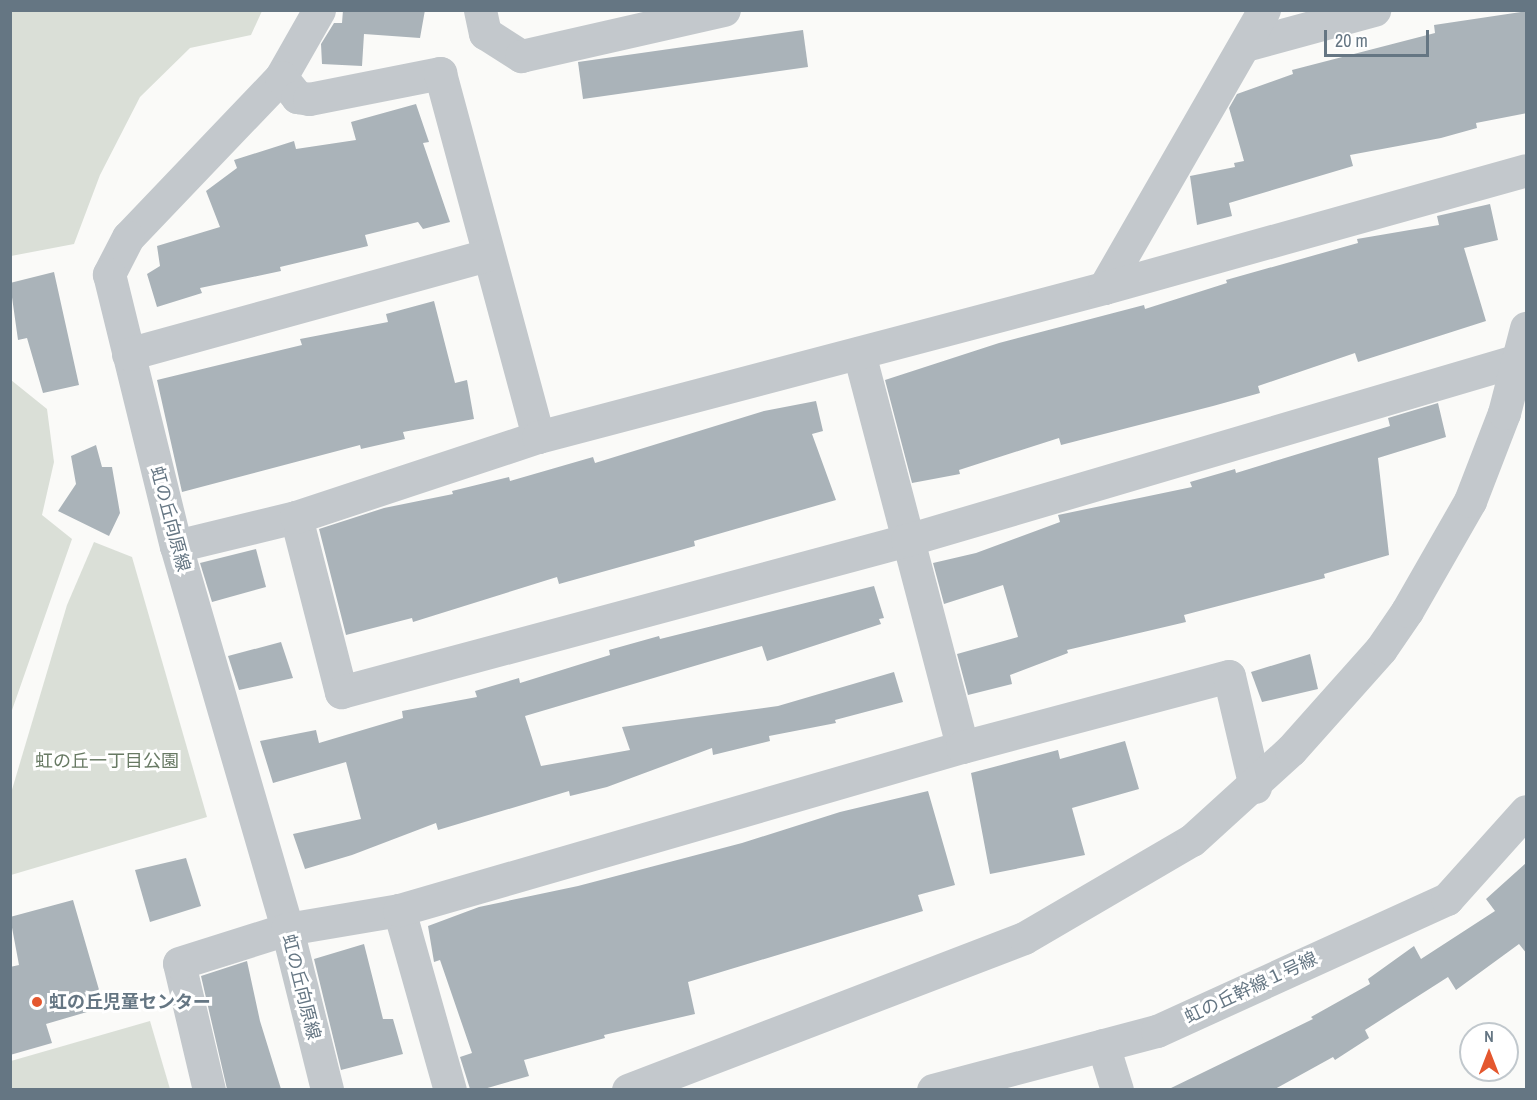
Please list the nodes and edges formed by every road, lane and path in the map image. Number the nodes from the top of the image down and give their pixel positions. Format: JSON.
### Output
{"nodes":[{"id":1,"x":319,"y":10,"type":"edge"},
{"id":2,"x":480,"y":10,"type":"edge"},
{"id":3,"x":724,"y":10,"type":"edge"},
{"id":4,"x":1264,"y":10,"type":"edge"},
{"id":5,"x":1374,"y":10,"type":"edge"},
{"id":6,"x":1245,"y":45,"type":"junction"},
{"id":7,"x":281,"y":77,"type":"junction"},
{"id":8,"x":1527,"y":170,"type":"edge"},
{"id":9,"x":487,"y":255,"type":"junction"},
{"id":10,"x":1104,"y":288,"type":"junction"},
{"id":11,"x":1527,"y":328,"type":"edge"},
{"id":12,"x":859,"y":353,"type":"junction"},
{"id":13,"x":128,"y":354,"type":"junction"},
{"id":14,"x":1518,"y":360,"type":"junction"},
{"id":15,"x":538,"y":437,"type":"junction"},
{"id":16,"x":296,"y":517,"type":"junction"},
{"id":17,"x":907,"y":540,"type":"junction"},
{"id":18,"x":176,"y":546,"type":"junction"},
{"id":19,"x":962,"y":747,"type":"junction"},
{"id":20,"x":1254,"y":787,"type":"junction"},
{"id":21,"x":1527,"y":811,"type":"edge"},
{"id":22,"x":399,"y":910,"type":"junction"},
{"id":23,"x":287,"y":930,"type":"junction"},
{"id":24,"x":1103,"y":1045,"type":"junction"},
{"id":25,"x":209,"y":1089,"type":"edge"},
{"id":26,"x":327,"y":1089,"type":"edge"},
{"id":27,"x":450,"y":1089,"type":"edge"},
{"id":28,"x":628,"y":1089,"type":"edge"},
{"id":29,"x":933,"y":1089,"type":"edge"},
{"id":30,"x":1117,"y":1089,"type":"edge"}],
"edges":[{"from":1,"to":7,"type":"street","name":"虹の丘向原線"},
{"from":2,"to":3,"type":"street"},
{"from":4,"to":6,"type":"street"},
{"from":5,"to":6,"type":"street"},
{"from":6,"to":10,"type":"street"},
{"from":7,"to":9,"type":"street"},
{"from":7,"to":13,"type":"street","name":"虹の丘向原線"},
{"from":8,"to":10,"type":"street"},
{"from":9,"to":13,"type":"street"},
{"from":9,"to":15,"type":"street"},
{"from":10,"to":12,"type":"street"},
{"from":11,"to":14,"type":"street"},
{"from":12,"to":15,"type":"street"},
{"from":12,"to":17,"type":"street"},
{"from":13,"to":18,"type":"street","name":"虹の丘向原線"},
{"from":14,"to":17,"type":"street"},
{"from":14,"to":20,"type":"street"},
{"from":15,"to":16,"type":"street"},
{"from":16,"to":17,"type":"street"},
{"from":16,"to":18,"type":"street"},
{"from":17,"to":19,"type":"street"},
{"from":18,"to":23,"type":"street","name":"虹の丘向原線"},
{"from":19,"to":20,"type":"street"},
{"from":19,"to":22,"type":"street"},
{"from":20,"to":28,"type":"street"},
{"from":21,"to":24,"type":"street","name":"虹の丘幹線１号線"},
{"from":22,"to":23,"type":"street"},
{"from":22,"to":27,"type":"street"},
{"from":23,"to":25,"type":"street"},
{"from":23,"to":26,"type":"street","name":"虹の丘向原線"},
{"from":24,"to":29,"type":"street","name":"虹の丘幹線１号線"},
{"from":24,"to":30,"type":"street"}]}
